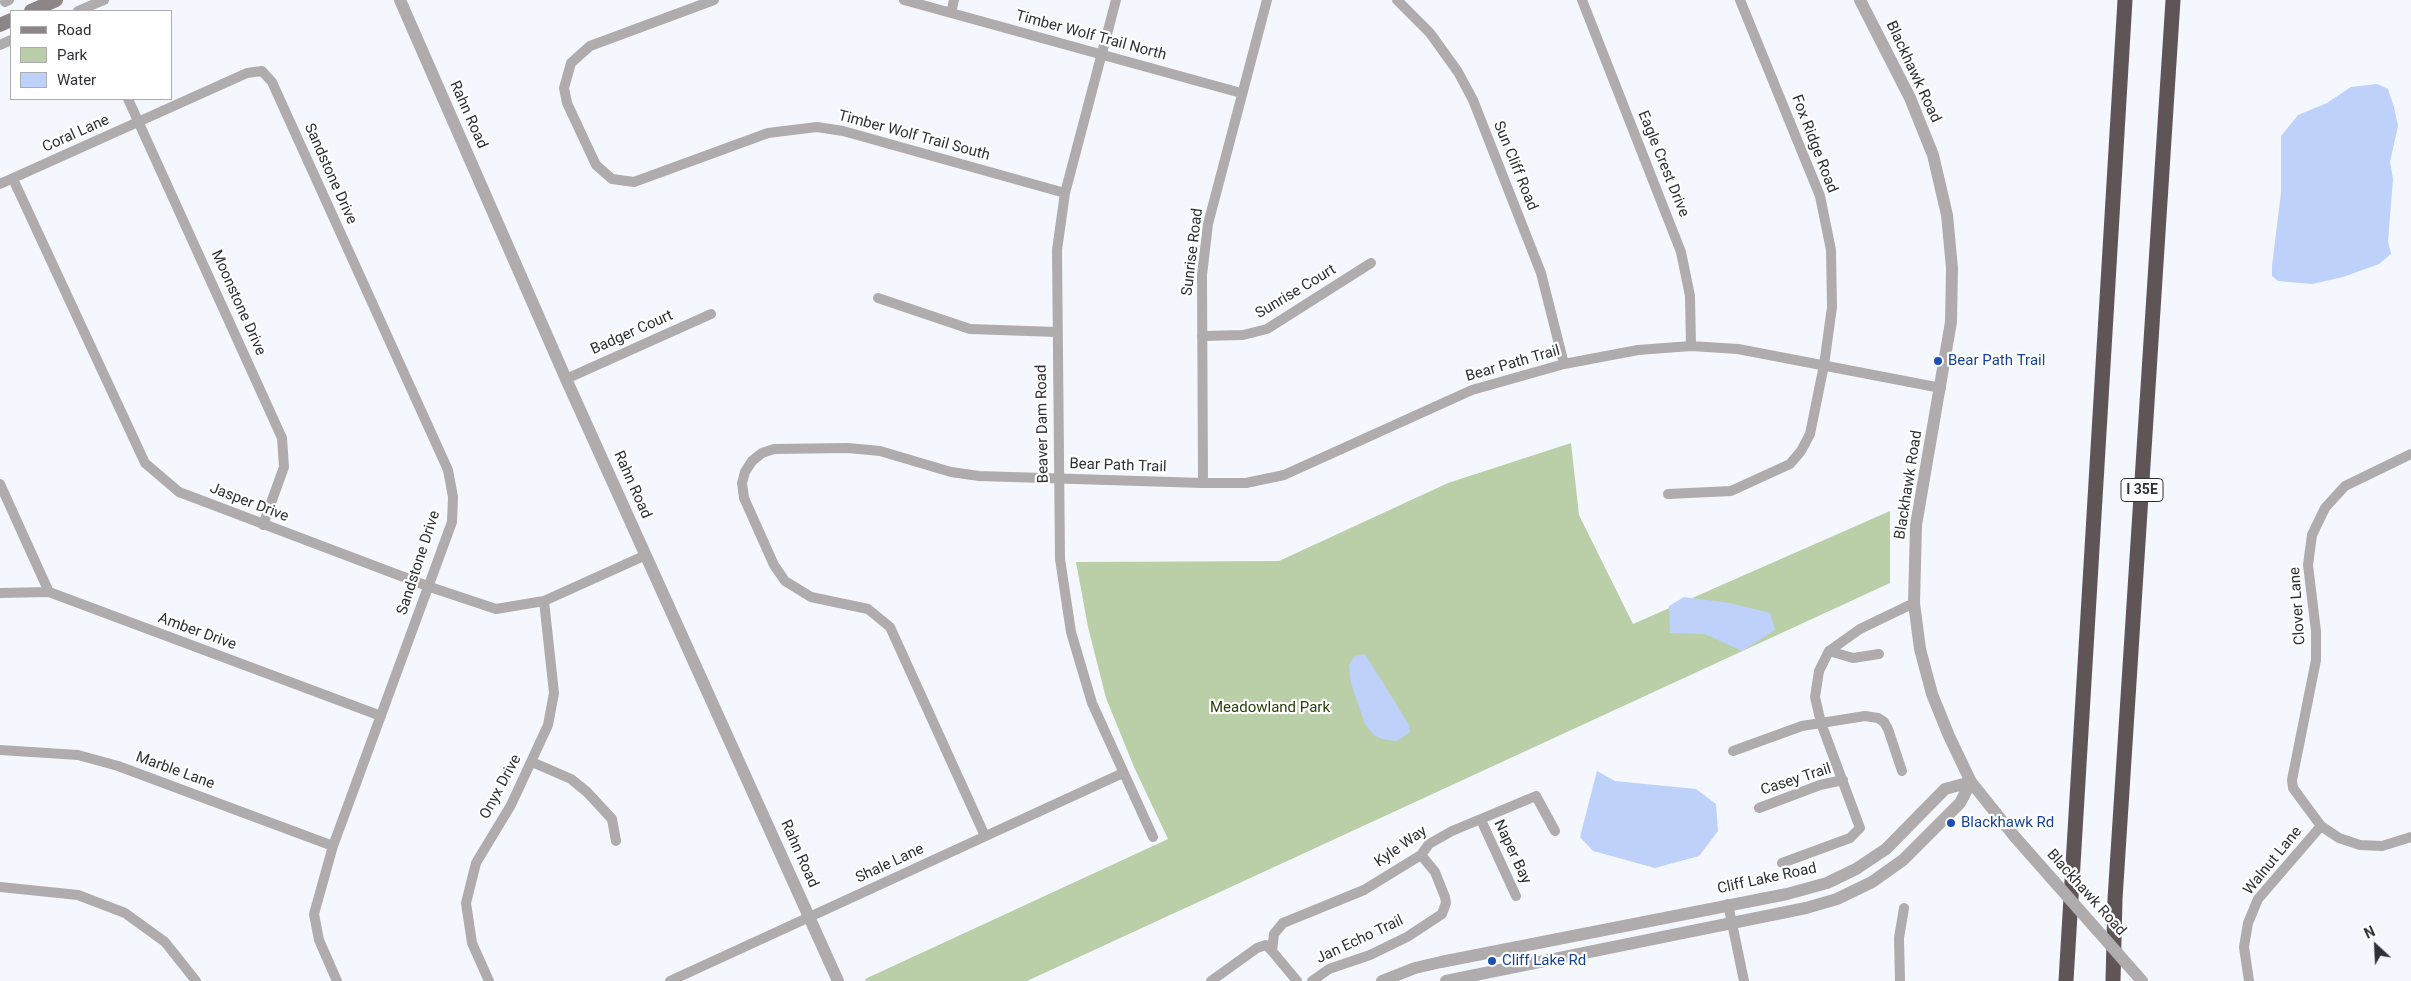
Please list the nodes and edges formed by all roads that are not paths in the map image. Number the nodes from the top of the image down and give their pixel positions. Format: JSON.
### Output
{"nodes":[{"id":1,"x":56,"y":0,"type":"edge"},
{"id":2,"x":104,"y":0,"type":"edge"},
{"id":3,"x":400,"y":0,"type":"edge"},
{"id":4,"x":714,"y":0,"type":"edge"},
{"id":5,"x":904,"y":0,"type":"edge"},
{"id":6,"x":954,"y":0,"type":"edge"},
{"id":7,"x":1116,"y":0,"type":"edge"},
{"id":8,"x":1267,"y":0,"type":"edge"},
{"id":9,"x":1397,"y":0,"type":"edge"},
{"id":10,"x":1582,"y":0,"type":"edge"},
{"id":11,"x":1740,"y":0,"type":"edge"},
{"id":12,"x":1860,"y":0,"type":"edge"},
{"id":13,"x":2125,"y":0,"type":"edge"},
{"id":14,"x":2173,"y":0,"type":"edge"},
{"id":15,"x":84,"y":8,"type":"edge"},
{"id":16,"x":34,"y":10,"type":"edge"},
{"id":17,"x":951,"y":13,"type":"junction"},
{"id":18,"x":1102,"y":54,"type":"junction"},
{"id":19,"x":247,"y":73,"type":"joint"},
{"id":20,"x":1241,"y":93,"type":"junction"},
{"id":21,"x":128,"y":100,"type":"edge"},
{"id":22,"x":139,"y":122,"type":"junction"},
{"id":23,"x":13,"y":179,"type":"junction"},
{"id":24,"x":0,"y":184,"type":"edge"},
{"id":25,"x":1065,"y":193,"type":"junction"},
{"id":26,"x":1371,"y":264,"type":"dead end"},
{"id":27,"x":878,"y":298,"type":"dead end"},
{"id":28,"x":711,"y":314,"type":"dead end"},
{"id":29,"x":1057,"y":332,"type":"junction"},
{"id":30,"x":1202,"y":336,"type":"junction"},
{"id":31,"x":1690,"y":346,"type":"junction"},
{"id":32,"x":1564,"y":364,"type":"junction"},
{"id":33,"x":1824,"y":365,"type":"junction"},
{"id":34,"x":566,"y":379,"type":"junction"},
{"id":35,"x":1942,"y":388,"type":"junction"},
{"id":36,"x":2411,"y":454,"type":"edge"},
{"id":37,"x":1059,"y":479,"type":"junction"},
{"id":38,"x":1203,"y":483,"type":"junction"},
{"id":39,"x":0,"y":484,"type":"edge"},
{"id":40,"x":1668,"y":494,"type":"dead end"},
{"id":41,"x":263,"y":525,"type":"junction"},
{"id":42,"x":646,"y":555,"type":"junction"},
{"id":43,"x":430,"y":587,"type":"junction"},
{"id":44,"x":49,"y":592,"type":"junction"},
{"id":45,"x":0,"y":593,"type":"edge"},
{"id":46,"x":544,"y":601,"type":"junction"},
{"id":47,"x":1914,"y":603,"type":"junction"},
{"id":48,"x":1829,"y":650,"type":"junction"},
{"id":49,"x":1879,"y":654,"type":"dead end"},
{"id":50,"x":381,"y":716,"type":"junction"},
{"id":51,"x":1821,"y":723,"type":"junction"},
{"id":52,"x":0,"y":750,"type":"edge"},
{"id":53,"x":1733,"y":751,"type":"dead end"},
{"id":54,"x":532,"y":762,"type":"junction"},
{"id":55,"x":1902,"y":771,"type":"dead end"},
{"id":56,"x":1123,"y":773,"type":"junction"},
{"id":57,"x":1843,"y":780,"type":"junction"},
{"id":58,"x":1971,"y":782,"type":"junction"},
{"id":59,"x":1759,"y":808,"type":"dead end"},
{"id":60,"x":1481,"y":820,"type":"junction"},
{"id":61,"x":2321,"y":826,"type":"junction"},
{"id":62,"x":1555,"y":831,"type":"dead end"},
{"id":63,"x":985,"y":836,"type":"junction"},
{"id":64,"x":1153,"y":837,"type":"dead end"},
{"id":65,"x":2411,"y":837,"type":"edge"},
{"id":66,"x":616,"y":841,"type":"dead end"},
{"id":67,"x":333,"y":846,"type":"junction"},
{"id":68,"x":1421,"y":855,"type":"junction"},
{"id":69,"x":1782,"y":863,"type":"dead end"},
{"id":70,"x":0,"y":888,"type":"edge"},
{"id":71,"x":1516,"y":896,"type":"dead end"},
{"id":72,"x":1728,"y":904,"type":"junction"},
{"id":73,"x":1904,"y":908,"type":"dead end"},
{"id":74,"x":810,"y":917,"type":"junction"},
{"id":75,"x":1732,"y":923,"type":"junction"},
{"id":76,"x":1272,"y":950,"type":"junction"},
{"id":77,"x":196,"y":981,"type":"edge"},
{"id":78,"x":337,"y":981,"type":"edge"},
{"id":79,"x":489,"y":981,"type":"edge"},
{"id":80,"x":670,"y":981,"type":"edge"},
{"id":81,"x":838,"y":981,"type":"edge"},
{"id":82,"x":1212,"y":981,"type":"edge"},
{"id":83,"x":1297,"y":981,"type":"edge"},
{"id":84,"x":1312,"y":981,"type":"edge"},
{"id":85,"x":1382,"y":981,"type":"edge"},
{"id":86,"x":1446,"y":981,"type":"edge"},
{"id":87,"x":1744,"y":981,"type":"edge"},
{"id":88,"x":1900,"y":981,"type":"edge"},
{"id":89,"x":2066,"y":981,"type":"edge"},
{"id":90,"x":2113,"y":981,"type":"edge"},
{"id":91,"x":2142,"y":981,"type":"edge"},
{"id":92,"x":2249,"y":981,"type":"edge"}],
"edges":[{"from":1,"to":16,"type":"main road"},
{"from":2,"to":15,"type":"street"},
{"from":3,"to":34,"type":"street","name":"Rahn Road"},
{"from":4,"to":25,"type":"street","name":"Timber Wolf Trail South"},
{"from":5,"to":17,"type":"street","name":"Timber Wolf Trail North"},
{"from":6,"to":17,"type":"street"},
{"from":7,"to":18,"type":"street","name":"Beaver Dam Road"},
{"from":8,"to":20,"type":"street","name":"Sunrise Road"},
{"from":9,"to":32,"type":"street","name":"Sun Cliff Road"},
{"from":10,"to":31,"type":"street","name":"Eagle Crest Drive"},
{"from":11,"to":33,"type":"street","name":"Fox Ridge Road"},
{"from":12,"to":35,"type":"street","name":"Blackhawk Road"},
{"from":13,"to":89,"type":"highway"},
{"from":14,"to":90,"type":"highway","number":"I 35E"},
{"from":17,"to":18,"type":"street","name":"Timber Wolf Trail North"},
{"from":18,"to":20,"type":"street","name":"Timber Wolf Trail North"},
{"from":18,"to":25,"type":"street","name":"Beaver Dam Road"},
{"from":19,"to":22,"type":"street","name":"Coral Lane"},
{"from":19,"to":43,"type":"street","name":"Sandstone Drive"},
{"from":20,"to":30,"type":"street","name":"Sunrise Road"},
{"from":21,"to":22,"type":"street","name":"Moonstone Drive"},
{"from":22,"to":23,"type":"street","name":"Coral Lane"},
{"from":22,"to":41,"type":"street","name":"Moonstone Drive"},
{"from":23,"to":24,"type":"street","name":"Coral Lane"},
{"from":23,"to":41,"type":"street","name":"Jasper Drive"},
{"from":25,"to":29,"type":"street","name":"Beaver Dam Road"},
{"from":26,"to":30,"type":"street","name":"Sunrise Court"},
{"from":27,"to":29,"type":"street"},
{"from":28,"to":34,"type":"street","name":"Badger Court"},
{"from":29,"to":37,"type":"street","name":"Beaver Dam Road"},
{"from":30,"to":38,"type":"street","name":"Sunrise Road"},
{"from":31,"to":32,"type":"street","name":"Bear Path Trail"},
{"from":31,"to":33,"type":"street","name":"Bear Path Trail"},
{"from":32,"to":38,"type":"street","name":"Bear Path Trail"},
{"from":33,"to":35,"type":"street","name":"Bear Path Trail"},
{"from":33,"to":40,"type":"street","name":"Fox Ridge Road"},
{"from":34,"to":42,"type":"street","name":"Rahn Road"},
{"from":35,"to":47,"type":"street","name":"Blackhawk Road"},
{"from":36,"to":61,"type":"street","name":"Clover Lane"},
{"from":37,"to":38,"type":"street","name":"Bear Path Trail"},
{"from":37,"to":56,"type":"street","name":"Beaver Dam Road"},
{"from":37,"to":63,"type":"street","name":"Bear Path Trail"},
{"from":39,"to":44,"type":"street"},
{"from":41,"to":43,"type":"street","name":"Jasper Drive"},
{"from":42,"to":46,"type":"street","name":"Jasper Drive"},
{"from":42,"to":74,"type":"street","name":"Rahn Road"},
{"from":43,"to":46,"type":"street","name":"Jasper Drive"},
{"from":43,"to":50,"type":"street","name":"Sandstone Drive"},
{"from":44,"to":45,"type":"street","name":"Amber Drive"},
{"from":44,"to":50,"type":"street","name":"Amber Drive"},
{"from":46,"to":54,"type":"street","name":"Onyx Drive"},
{"from":47,"to":48,"type":"street"},
{"from":47,"to":58,"type":"street","name":"Blackhawk Road"},
{"from":48,"to":49,"type":"street"},
{"from":48,"to":51,"type":"street"},
{"from":50,"to":67,"type":"street","name":"Sandstone Drive"},
{"from":51,"to":53,"type":"street"},
{"from":51,"to":55,"type":"street"},
{"from":51,"to":57,"type":"street"},
{"from":52,"to":67,"type":"street","name":"Marble Lane"},
{"from":54,"to":66,"type":"street"},
{"from":54,"to":79,"type":"street","name":"Onyx Drive"},
{"from":56,"to":63,"type":"street","name":"Shale Lane"},
{"from":56,"to":64,"type":"street","name":"Beaver Dam Road"},
{"from":57,"to":59,"type":"street","name":"Casey Trail"},
{"from":57,"to":69,"type":"street"},
{"from":58,"to":72,"type":"street","name":"Cliff Lake Road"},
{"from":58,"to":75,"type":"street"},
{"from":58,"to":91,"type":"street","name":"Blackhawk Road","bridge":true},
{"from":60,"to":62,"type":"street","name":"Kyle Way"},
{"from":60,"to":68,"type":"street","name":"Kyle Way"},
{"from":60,"to":71,"type":"street","name":"Naper Bay"},
{"from":61,"to":65,"type":"street","name":"Walnut Lane"},
{"from":61,"to":92,"type":"street","name":"Walnut Lane"},
{"from":63,"to":74,"type":"street","name":"Shale Lane"},
{"from":67,"to":78,"type":"street","name":"Sandstone Drive"},
{"from":68,"to":76,"type":"street","name":"Kyle Way"},
{"from":68,"to":84,"type":"street","name":"Jan Echo Trail"},
{"from":70,"to":77,"type":"street"},
{"from":72,"to":75,"type":"street"},
{"from":72,"to":85,"type":"street","name":"Cliff Lake Road"},
{"from":73,"to":88,"type":"street"},
{"from":74,"to":80,"type":"street","name":"Shale Lane"},
{"from":74,"to":81,"type":"street","name":"Rahn Road"},
{"from":75,"to":86,"type":"street"},
{"from":75,"to":87,"type":"street"},
{"from":76,"to":82,"type":"street"},
{"from":76,"to":83,"type":"street"}]}
